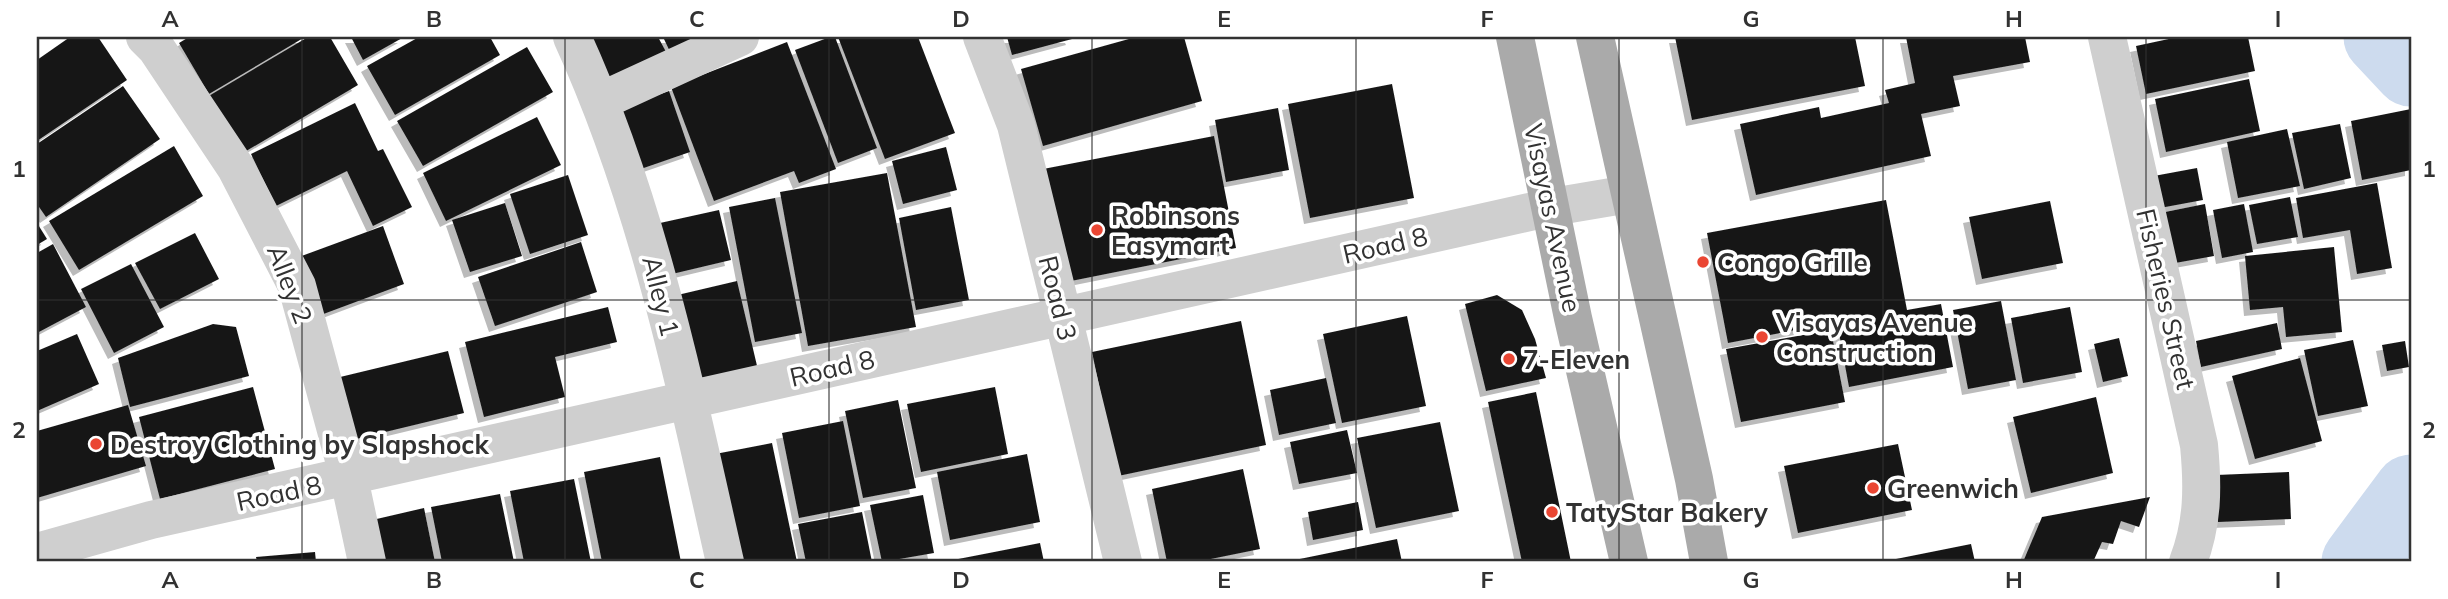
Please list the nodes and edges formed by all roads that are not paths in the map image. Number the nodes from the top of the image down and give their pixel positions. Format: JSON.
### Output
{"nodes":[{"id":1,"x":145,"y":37,"type":"edge"},
{"id":2,"x":572,"y":37,"type":"edge"},
{"id":3,"x":740,"y":37,"type":"edge"},
{"id":4,"x":982,"y":37,"type":"edge"},
{"id":5,"x":1515,"y":37,"type":"edge"},
{"id":6,"x":1595,"y":37,"type":"edge"},
{"id":7,"x":2107,"y":37,"type":"edge"},
{"id":8,"x":601,"y":101,"type":"junction"},
{"id":9,"x":1629,"y":194,"type":"junction"},
{"id":10,"x":1552,"y":207,"type":"junction"},
{"id":11,"x":1063,"y":316,"type":"junction"},
{"id":12,"x":687,"y":400,"type":"junction"},
{"id":13,"x":349,"y":478,"type":"junction"},
{"id":14,"x":37,"y":552,"type":"edge"},
{"id":15,"x":367,"y":562,"type":"edge"},
{"id":16,"x":725,"y":562,"type":"edge"},
{"id":17,"x":1123,"y":562,"type":"edge"},
{"id":18,"x":1629,"y":562,"type":"edge"},
{"id":19,"x":1709,"y":562,"type":"edge"},
{"id":20,"x":2188,"y":562,"type":"edge"}],
"edges":[{"from":1,"to":13,"type":"street","name":"Alley 2"},
{"from":2,"to":8,"type":"street","name":"Alley 1"},
{"from":3,"to":8,"type":"street"},
{"from":4,"to":11,"type":"street","name":"Road 3"},
{"from":5,"to":10,"type":"main road","name":"Visayas Avenue"},
{"from":6,"to":9,"type":"main road"},
{"from":7,"to":20,"type":"street","name":"Fisheries Street"},
{"from":8,"to":12,"type":"street","name":"Alley 1"},
{"from":9,"to":10,"type":"street","name":"Road 8"},
{"from":9,"to":19,"type":"main road"},
{"from":10,"to":11,"type":"street","name":"Road 8"},
{"from":10,"to":18,"type":"main road","name":"Visayas Avenue"},
{"from":11,"to":12,"type":"street","name":"Road 8"},
{"from":11,"to":17,"type":"street","name":"Road 3"},
{"from":12,"to":13,"type":"street","name":"Road 8"},
{"from":12,"to":16,"type":"street","name":"Alley 1"},
{"from":13,"to":14,"type":"street","name":"Road 8"},
{"from":13,"to":15,"type":"street","name":"Alley 2"}]}
